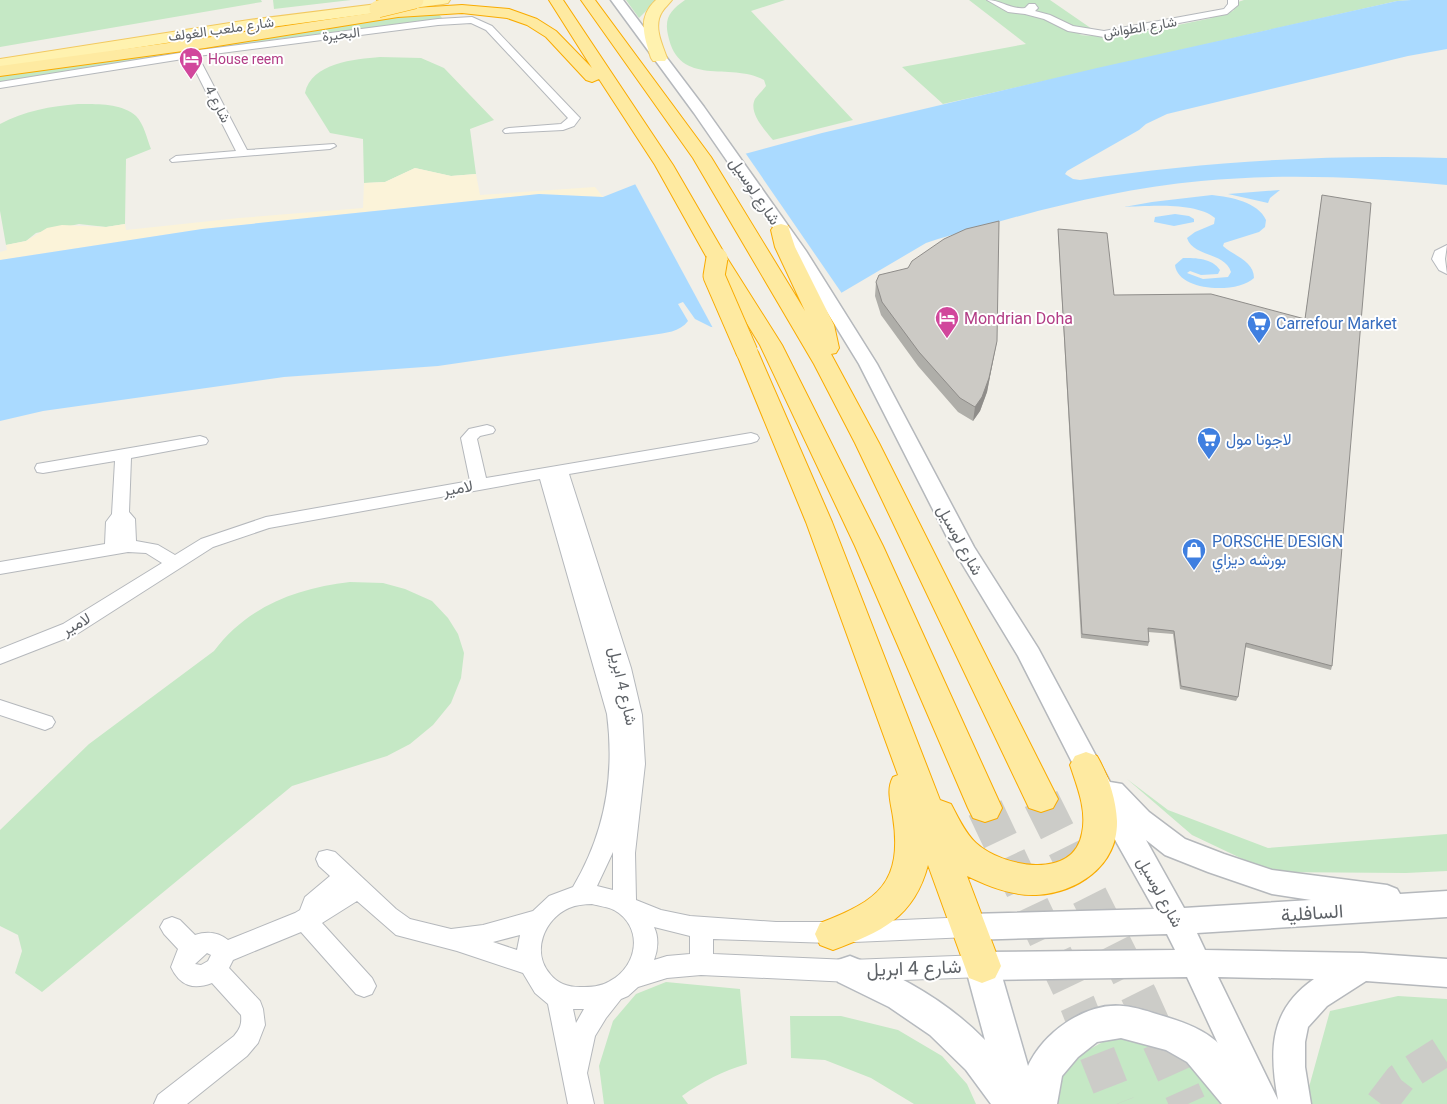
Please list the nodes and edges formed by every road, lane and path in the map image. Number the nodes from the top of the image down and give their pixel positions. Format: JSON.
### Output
{"nodes":[{"id":1,"x":380,"y":0,"type":"edge"},
{"id":2,"x":415,"y":0,"type":"edge"},
{"id":3,"x":443,"y":0,"type":"edge"},
{"id":4,"x":556,"y":0,"type":"edge"},
{"id":5,"x":588,"y":0,"type":"edge"},
{"id":6,"x":617,"y":0,"type":"edge"},
{"id":7,"x":665,"y":0,"type":"edge"},
{"id":8,"x":992,"y":0,"type":"edge"},
{"id":9,"x":1229,"y":2,"type":"edge"},
{"id":10,"x":1027,"y":5,"type":"edge"},
{"id":11,"x":246,"y":10,"type":"dead end"},
{"id":12,"x":0,"y":54,"type":"edge"},
{"id":13,"x":192,"y":54,"type":"junction"},
{"id":14,"x":659,"y":58,"type":"junction"},
{"id":15,"x":0,"y":64,"type":"edge"},
{"id":16,"x":0,"y":70,"type":"edge"},
{"id":17,"x":7,"y":91,"type":"edge"},
{"id":18,"x":617,"y":92,"type":"junction"},
{"id":19,"x":509,"y":131,"type":"dead end"},
{"id":20,"x":330,"y":146,"type":"dead end"},
{"id":21,"x":243,"y":153,"type":"junction"},
{"id":22,"x":176,"y":160,"type":"dead end"},
{"id":23,"x":781,"y":230,"type":"joint"},
{"id":24,"x":1447,"y":249,"type":"edge"},
{"id":25,"x":1447,"y":270,"type":"edge"},
{"id":26,"x":823,"y":325,"type":"junction"},
{"id":27,"x":759,"y":348,"type":"junction"},
{"id":28,"x":487,"y":430,"type":"dead end"},
{"id":29,"x":751,"y":438,"type":"dead end"},
{"id":30,"x":200,"y":441,"type":"dead end"},
{"id":31,"x":122,"y":454,"type":"junction"},
{"id":32,"x":43,"y":468,"type":"dead end"},
{"id":33,"x":553,"y":472,"type":"junction"},
{"id":34,"x":479,"y":485,"type":"junction"},
{"id":35,"x":120,"y":547,"type":"junction"},
{"id":36,"x":172,"y":563,"type":"junction"},
{"id":37,"x":0,"y":568,"type":"edge"},
{"id":38,"x":0,"y":657,"type":"edge"},
{"id":39,"x":0,"y":707,"type":"edge"},
{"id":40,"x":45,"y":722,"type":"dead end"},
{"id":41,"x":902,"y":742,"type":"junction"},
{"id":42,"x":1086,"y":764,"type":"junction"},
{"id":43,"x":626,"y":780,"type":"junction"},
{"id":44,"x":1041,"y":799,"type":"tunnel mouth"},
{"id":45,"x":985,"y":808,"type":"tunnel mouth"},
{"id":46,"x":327,"y":860,"type":"dead end"},
{"id":47,"x":352,"y":882,"type":"junction"},
{"id":48,"x":580,"y":895,"type":"junction"},
{"id":49,"x":1441,"y":904,"type":"edge"},
{"id":50,"x":629,"y":906,"type":"junction"},
{"id":51,"x":307,"y":918,"type":"junction"},
{"id":52,"x":539,"y":919,"type":"junction"},
{"id":53,"x":1176,"y":921,"type":"junction"},
{"id":54,"x":172,"y":927,"type":"dead end"},
{"id":55,"x":969,"y":927,"type":"junction"},
{"id":56,"x":702,"y":928,"type":"junction"},
{"id":57,"x":429,"y":934,"type":"junction"},
{"id":58,"x":833,"y":934,"type":"junction"},
{"id":59,"x":219,"y":961,"type":"junction"},
{"id":60,"x":701,"y":964,"type":"junction"},
{"id":61,"x":1196,"y":964,"type":"junction"},
{"id":62,"x":530,"y":965,"type":"junction"},
{"id":63,"x":982,"y":966,"type":"junction"},
{"id":64,"x":1363,"y":967,"type":"junction"},
{"id":65,"x":850,"y":970,"type":"junction"},
{"id":66,"x":1447,"y":973,"type":"edge"},
{"id":67,"x":634,"y":977,"type":"junction"},
{"id":68,"x":364,"y":986,"type":"dead end"},
{"id":69,"x":554,"y":992,"type":"junction"},
{"id":70,"x":613,"y":993,"type":"junction"},
{"id":71,"x":579,"y":1095,"type":"edge"},
{"id":72,"x":167,"y":1104,"type":"edge"},
{"id":73,"x":1013,"y":1104,"type":"edge"},
{"id":74,"x":1021,"y":1104,"type":"edge"},
{"id":75,"x":1039,"y":1104,"type":"edge"},
{"id":76,"x":1245,"y":1104,"type":"edge"},
{"id":77,"x":1263,"y":1104,"type":"edge"},
{"id":78,"x":1295,"y":1104,"type":"edge"}],
"edges":[{"from":1,"to":12,"type":"main road","name":"شارع ملعب الغولف"},
{"from":2,"to":16,"type":"highway","bridge":true},
{"from":3,"to":15,"type":"main road","name":"شارع ملعب الغولف"},
{"from":4,"to":18,"type":"highway"},
{"from":5,"to":26,"type":"highway","name":"شارع لوسيل"},
{"from":6,"to":14,"type":"street","name":"شارع لوسيل"},
{"from":7,"to":14,"type":"main road"},
{"from":8,"to":10,"type":"street","name":"شارع الطواش"},
{"from":9,"to":10,"type":"street","name":"شارع الطواش"},
{"from":11,"to":12,"type":"main road"},
{"from":13,"to":17,"type":"street","name":"البحيرة"},
{"from":13,"to":19,"type":"street","name":"البحيرة"},
{"from":13,"to":21,"type":"street","name":"شارع 4"},
{"from":14,"to":23,"type":"street","name":"شارع لوسيل"},
{"from":16,"to":18,"type":"highway"},
{"from":18,"to":27,"type":"highway","bridge":true},
{"from":20,"to":21,"type":"street"},
{"from":21,"to":22,"type":"street"},
{"from":23,"to":26,"type":"highway"},
{"from":24,"to":25,"type":"street"},
{"from":26,"to":42,"type":"street","name":"شارع لوسيل"},
{"from":26,"to":44,"type":"highway","name":"شارع لوسيل"},
{"from":27,"to":41,"type":"highway"},
{"from":27,"to":45,"type":"highway"},
{"from":28,"to":34,"type":"street"},
{"from":29,"to":33,"type":"street","name":"لامير"},
{"from":30,"to":31,"type":"street"},
{"from":31,"to":32,"type":"street"},
{"from":31,"to":35,"type":"street"},
{"from":33,"to":34,"type":"street","name":"لامير"},
{"from":33,"to":43,"type":"street","name":"شارع 4 ابريل"},
{"from":34,"to":36,"type":"street","name":"لامير"},
{"from":35,"to":36,"type":"street"},
{"from":35,"to":37,"type":"street"},
{"from":36,"to":38,"type":"street","name":"لامير"},
{"from":39,"to":40,"type":"street"},
{"from":41,"to":42,"type":"highway"},
{"from":41,"to":55,"type":"highway"},
{"from":41,"to":58,"type":"highway"},
{"from":42,"to":49,"type":"street"},
{"from":42,"to":53,"type":"street","name":"شارع لوسيل"},
{"from":43,"to":48,"type":"street","name":"شارع 4 ابريل"},
{"from":43,"to":50,"type":"street","name":"شارع 4 ابريل"},
{"from":46,"to":47,"type":"street"},
{"from":47,"to":51,"type":"street"},
{"from":47,"to":57,"type":"street"},
{"from":48,"to":50,"type":"street"},
{"from":48,"to":52,"type":"street"},
{"from":49,"to":53,"type":"street","name":"السافلية"},
{"from":50,"to":56,"type":"street"},
{"from":50,"to":67,"type":"street"},
{"from":51,"to":59,"type":"street"},
{"from":51,"to":68,"type":"street"},
{"from":52,"to":57,"type":"street"},
{"from":52,"to":62,"type":"street"},
{"from":53,"to":55,"type":"street"},
{"from":53,"to":61,"type":"street","name":"شارع لوسيل"},
{"from":54,"to":59,"type":"street"},
{"from":55,"to":58,"type":"street"},
{"from":55,"to":63,"type":"highway"},
{"from":56,"to":58,"type":"street"},
{"from":56,"to":60,"type":"street"},
{"from":57,"to":62,"type":"street"},
{"from":59,"to":72,"type":"street"},
{"from":60,"to":65,"type":"street","name":"شارع 4 ابريل"},
{"from":60,"to":67,"type":"street","name":"شارع 4 ابريل"},
{"from":61,"to":63,"type":"street","name":"شارع 4 ابريل"},
{"from":61,"to":64,"type":"street"},
{"from":61,"to":77,"type":"street","name":"شارع لوسيل"},
{"from":62,"to":69,"type":"street"},
{"from":63,"to":65,"type":"street","name":"شارع 4 ابريل"},
{"from":63,"to":74,"type":"main road"},
{"from":64,"to":66,"type":"street"},
{"from":64,"to":78,"type":"street"},
{"from":65,"to":73,"type":"main road"},
{"from":67,"to":70,"type":"street"},
{"from":69,"to":70,"type":"street"},
{"from":69,"to":71,"type":"street"},
{"from":70,"to":71,"type":"street"},
{"from":75,"to":76,"type":"main road"}]}
